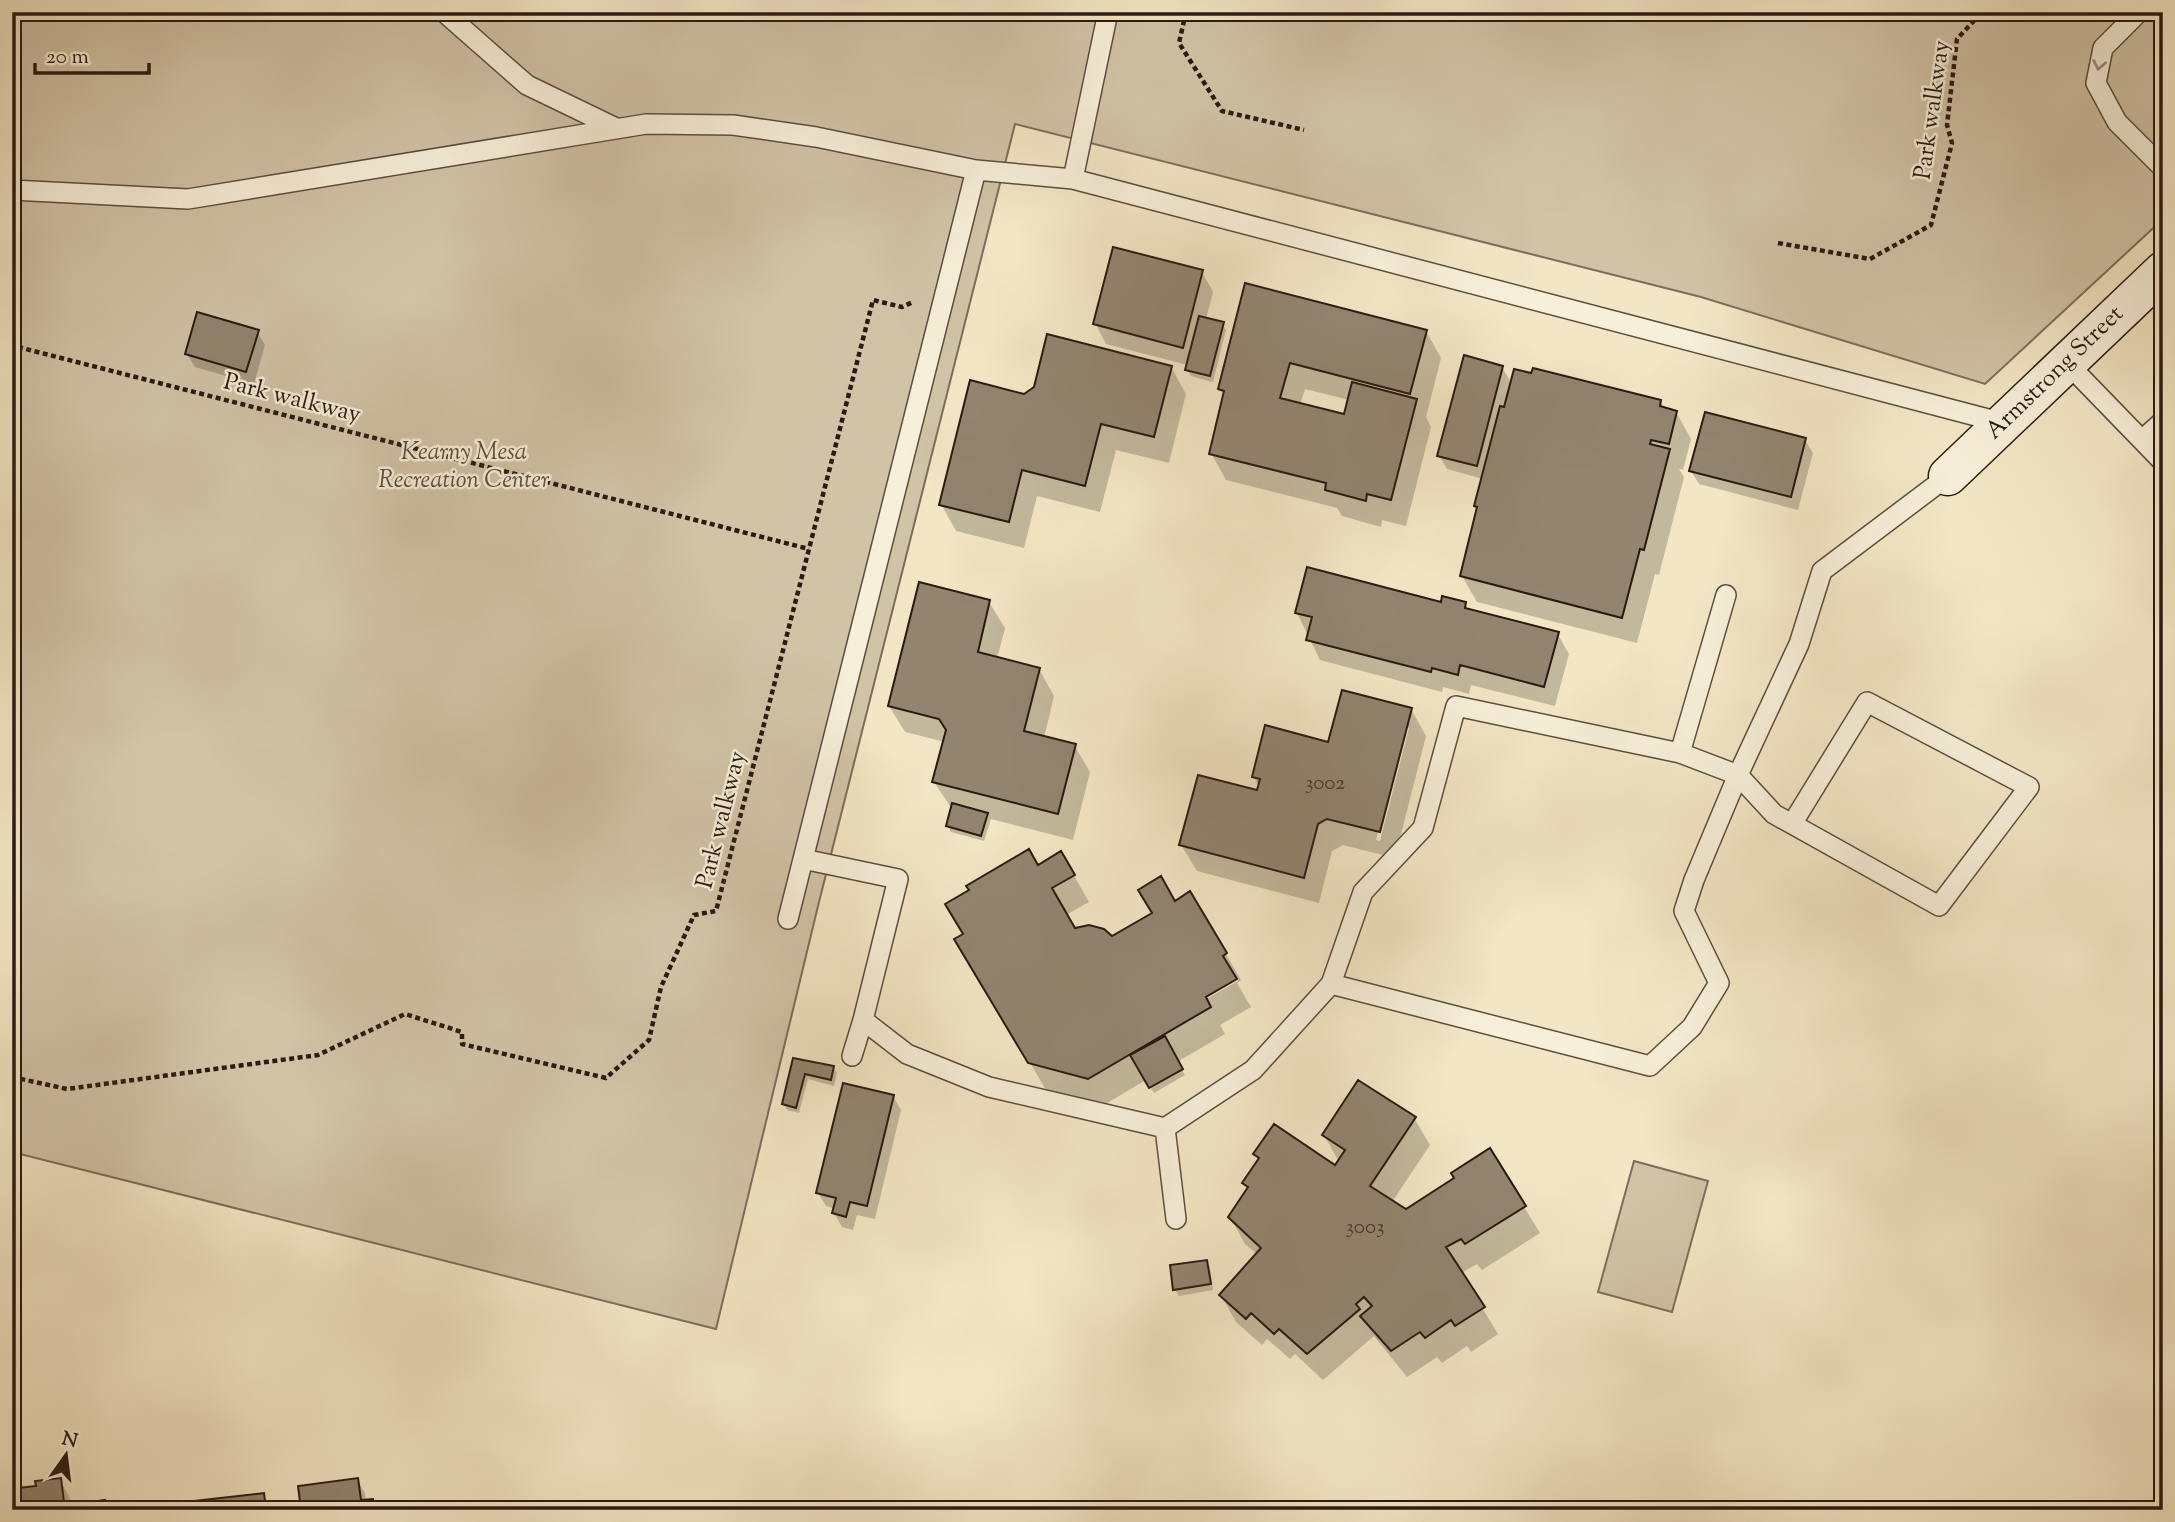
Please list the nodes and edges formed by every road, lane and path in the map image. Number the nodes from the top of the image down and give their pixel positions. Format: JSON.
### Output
{"nodes":[{"id":1,"x":444,"y":12,"type":"edge"},
{"id":2,"x":1108,"y":12,"type":"edge"},
{"id":3,"x":1186,"y":12,"type":"edge"},
{"id":4,"x":1982,"y":12,"type":"edge"},
{"id":5,"x":2139,"y":12,"type":"edge"},
{"id":6,"x":616,"y":128,"type":"junction"},
{"id":7,"x":1304,"y":130,"type":"dead end"},
{"id":8,"x":2163,"y":168,"type":"edge"},
{"id":9,"x":976,"y":170,"type":"junction"},
{"id":10,"x":1073,"y":179,"type":"junction"},
{"id":11,"x":12,"y":190,"type":"edge"},
{"id":12,"x":1777,"y":243,"type":"dead end"},
{"id":13,"x":2163,"y":271,"type":"edge"},
{"id":14,"x":916,"y":290,"type":"dead end"},
{"id":15,"x":12,"y":341,"type":"edge"},
{"id":16,"x":2067,"y":363,"type":"junction"},
{"id":17,"x":2163,"y":421,"type":"edge"},
{"id":18,"x":2003,"y":423,"type":"junction"},
{"id":19,"x":2142,"y":440,"type":"junction"},
{"id":20,"x":2163,"y":462,"type":"edge"},
{"id":21,"x":1948,"y":476,"type":"joint"},
{"id":22,"x":809,"y":549,"type":"junction"},
{"id":23,"x":1726,"y":596,"type":"dead end"},
{"id":24,"x":1680,"y":753,"type":"junction"},
{"id":25,"x":1738,"y":775,"type":"junction"},
{"id":26,"x":1791,"y":824,"type":"junction"},
{"id":27,"x":803,"y":859,"type":"junction"},
{"id":28,"x":788,"y":919,"type":"dead end"},
{"id":29,"x":1331,"y":984,"type":"junction"},
{"id":30,"x":863,"y":1020,"type":"junction"},
{"id":31,"x":852,"y":1056,"type":"dead end"},
{"id":32,"x":12,"y":1077,"type":"edge"},
{"id":33,"x":1165,"y":1128,"type":"junction"},
{"id":34,"x":1176,"y":1219,"type":"dead end"}],
"edges":[{"from":1,"to":6,"type":"lane"},
{"from":2,"to":10,"type":"lane"},
{"from":3,"to":7,"type":"path"},
{"from":4,"to":12,"type":"path","name":"Park walkway"},
{"from":5,"to":8,"type":"lane","one_way":true},
{"from":6,"to":9,"type":"lane"},
{"from":6,"to":11,"type":"lane"},
{"from":9,"to":10,"type":"lane"},
{"from":9,"to":27,"type":"lane"},
{"from":10,"to":18,"type":"lane"},
{"from":13,"to":16,"type":"street","name":"Armstrong Street"},
{"from":14,"to":22,"type":"path","name":"Park walkway"},
{"from":15,"to":22,"type":"path","name":"Park walkway"},
{"from":16,"to":18,"type":"street","name":"Armstrong Street"},
{"from":16,"to":19,"type":"lane"},
{"from":17,"to":19,"type":"lane"},
{"from":18,"to":21,"type":"street","name":"Armstrong Street"},
{"from":19,"to":20,"type":"lane"},
{"from":21,"to":25,"type":"lane"},
{"from":22,"to":32,"type":"path","name":"Park walkway"},
{"from":23,"to":24,"type":"lane"},
{"from":24,"to":25,"type":"lane"},
{"from":24,"to":29,"type":"lane"},
{"from":25,"to":26,"type":"lane"},
{"from":25,"to":29,"type":"lane"},
{"from":26,"to":26,"type":"lane"},
{"from":27,"to":28,"type":"lane"},
{"from":27,"to":30,"type":"lane"},
{"from":29,"to":33,"type":"lane"},
{"from":30,"to":31,"type":"lane"},
{"from":30,"to":33,"type":"lane"},
{"from":33,"to":34,"type":"lane"}]}
